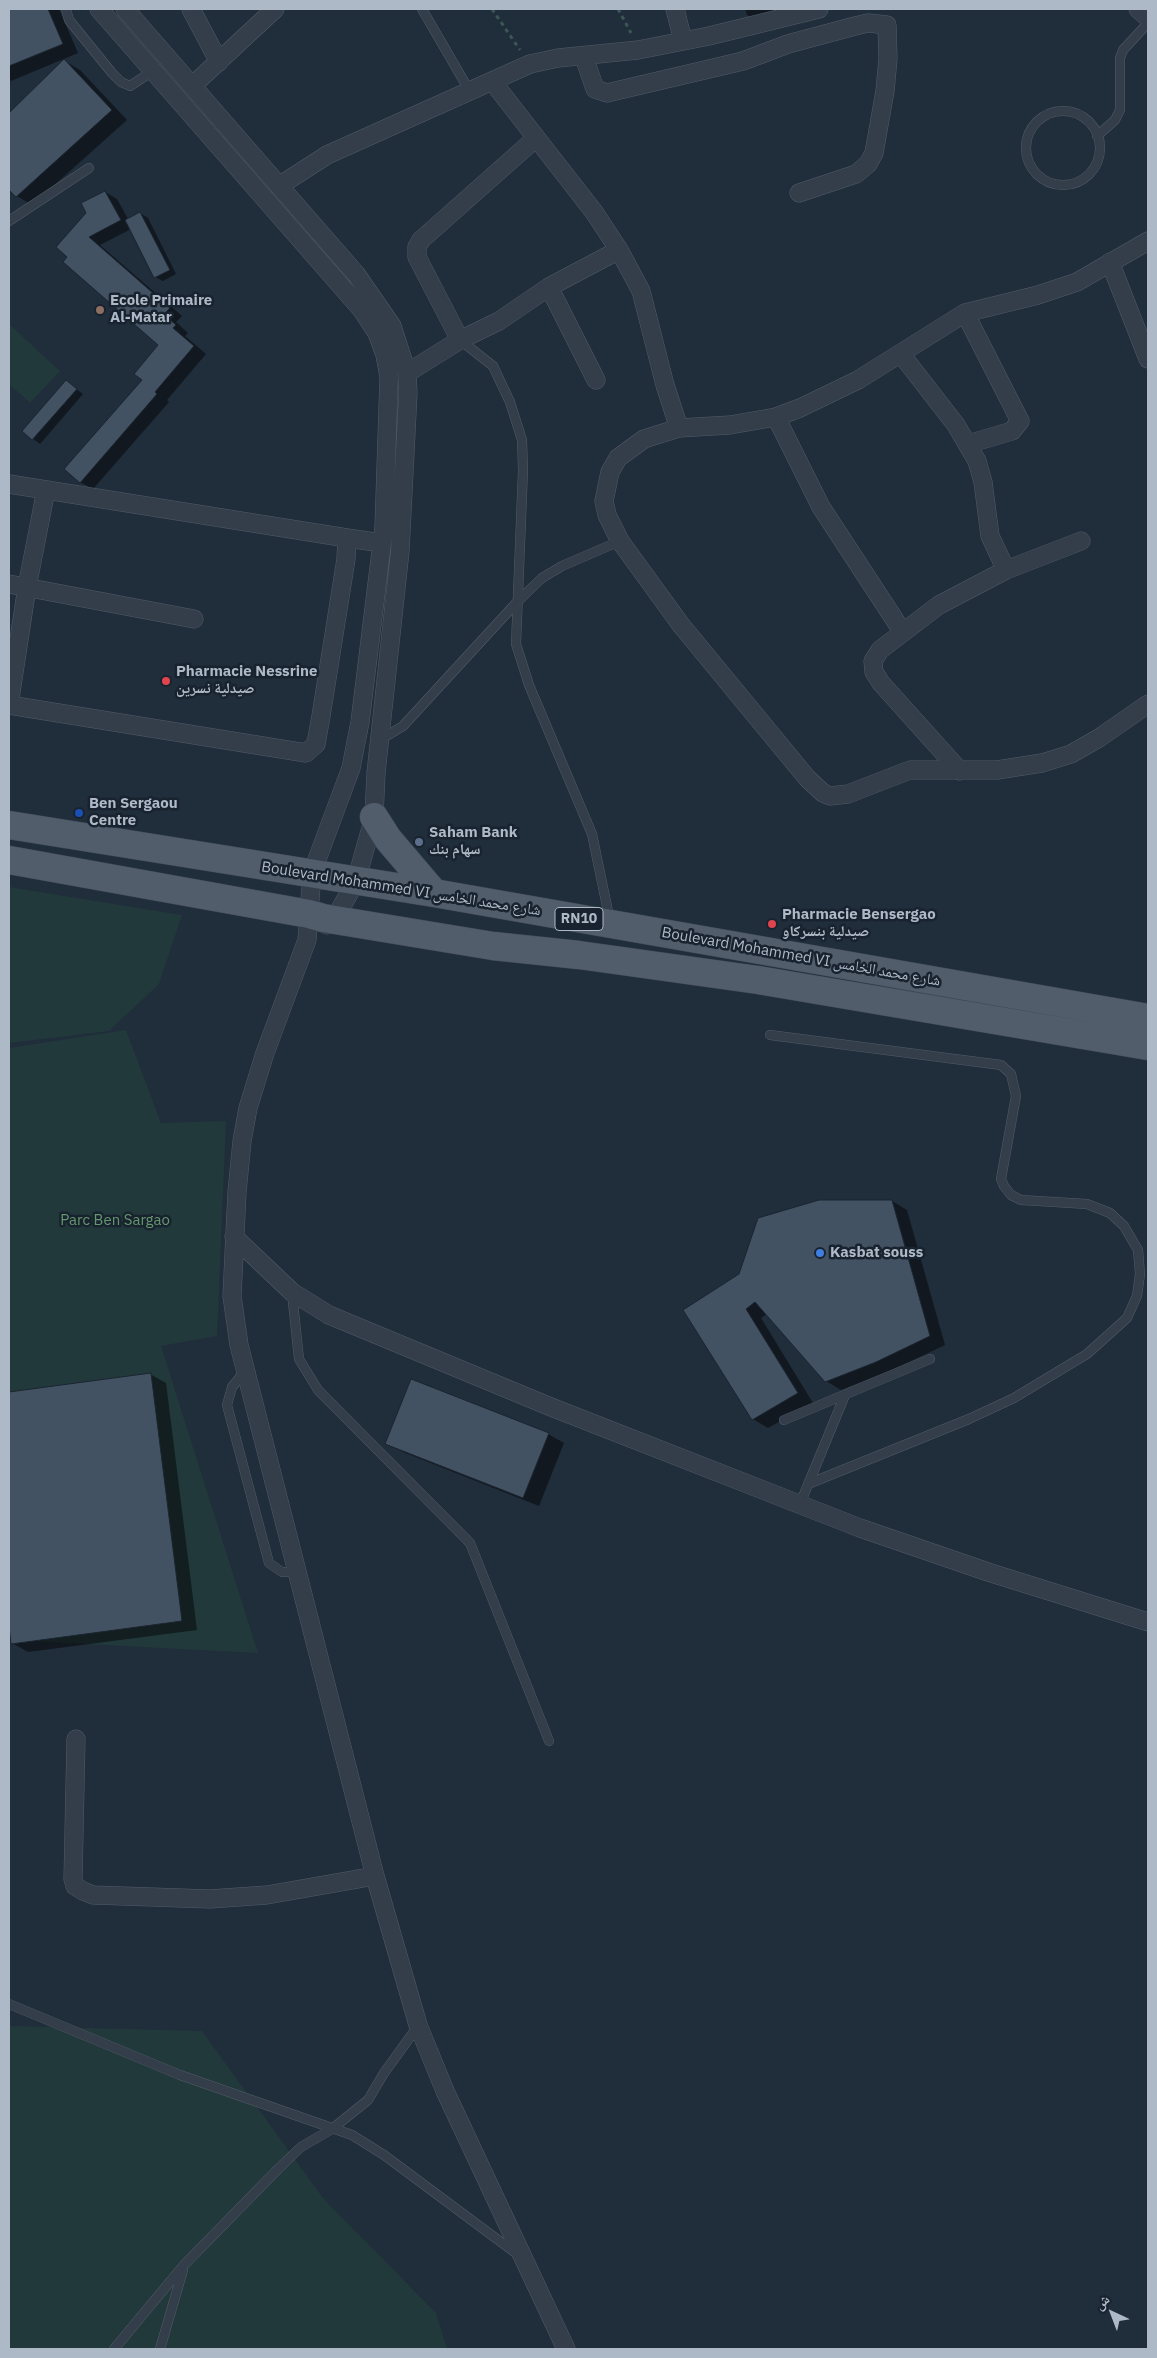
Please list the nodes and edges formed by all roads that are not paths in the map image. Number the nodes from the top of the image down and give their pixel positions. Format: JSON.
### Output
{"nodes":[{"id":1,"x":66,"y":9,"type":"edge"},
{"id":2,"x":100,"y":9,"type":"edge"},
{"id":3,"x":125,"y":9,"type":"edge"},
{"id":4,"x":142,"y":9,"type":"edge"},
{"id":5,"x":275,"y":9,"type":"edge"},
{"id":6,"x":422,"y":9,"type":"edge"},
{"id":7,"x":675,"y":9,"type":"edge"},
{"id":8,"x":819,"y":9,"type":"edge"},
{"id":9,"x":1138,"y":9,"type":"edge"},
{"id":10,"x":192,"y":10,"type":"edge"},
{"id":11,"x":886,"y":17,"type":"edge"},
{"id":12,"x":1148,"y":18,"type":"edge"},
{"id":13,"x":1148,"y":23,"type":"edge"},
{"id":14,"x":148,"y":35,"type":"junction"},
{"id":15,"x":683,"y":41,"type":"junction"},
{"id":16,"x":584,"y":57,"type":"junction"},
{"id":17,"x":219,"y":62,"type":"junction"},
{"id":18,"x":153,"y":71,"type":"junction"},
{"id":19,"x":492,"y":80,"type":"junction"},
{"id":20,"x":192,"y":86,"type":"junction"},
{"id":21,"x":469,"y":90,"type":"junction"},
{"id":22,"x":1097,"y":136,"type":"junction"},
{"id":23,"x":536,"y":138,"type":"junction"},
{"id":24,"x":89,"y":168,"type":"dead end"},
{"id":25,"x":279,"y":186,"type":"junction"},
{"id":26,"x":798,"y":193,"type":"dead end"},
{"id":27,"x":9,"y":222,"type":"edge"},
{"id":28,"x":1148,"y":241,"type":"edge"},
{"id":29,"x":619,"y":250,"type":"junction"},
{"id":30,"x":1110,"y":262,"type":"junction"},
{"id":31,"x":549,"y":287,"type":"junction"},
{"id":32,"x":966,"y":313,"type":"junction"},
{"id":33,"x":460,"y":340,"type":"junction"},
{"id":34,"x":901,"y":354,"type":"junction"},
{"id":35,"x":1148,"y":359,"type":"edge"},
{"id":36,"x":407,"y":373,"type":"junction"},
{"id":37,"x":596,"y":380,"type":"dead end"},
{"id":38,"x":776,"y":416,"type":"junction"},
{"id":39,"x":679,"y":428,"type":"junction"},
{"id":40,"x":968,"y":444,"type":"junction"},
{"id":41,"x":9,"y":484,"type":"edge"},
{"id":42,"x":46,"y":490,"type":"junction"},
{"id":43,"x":347,"y":538,"type":"junction"},
{"id":44,"x":620,"y":541,"type":"junction"},
{"id":45,"x":1081,"y":541,"type":"dead end"},
{"id":46,"x":382,"y":543,"type":"junction"},
{"id":47,"x":1006,"y":570,"type":"junction"},
{"id":48,"x":9,"y":584,"type":"edge"},
{"id":49,"x":27,"y":587,"type":"junction"},
{"id":50,"x":518,"y":601,"type":"junction"},
{"id":51,"x":194,"y":620,"type":"dead end"},
{"id":52,"x":902,"y":631,"type":"junction"},
{"id":53,"x":1148,"y":704,"type":"edge"},
{"id":54,"x":9,"y":705,"type":"edge"},
{"id":55,"x":380,"y":740,"type":"junction"},
{"id":56,"x":960,"y":771,"type":"junction"},
{"id":57,"x":374,"y":818,"type":"junction"},
{"id":58,"x":9,"y":825,"type":"edge"},
{"id":59,"x":9,"y":860,"type":"edge"},
{"id":60,"x":312,"y":873,"type":"junction"},
{"id":61,"x":356,"y":881,"type":"junction"},
{"id":62,"x":434,"y":893,"type":"junction"},
{"id":63,"x":317,"y":924,"type":"junction"},
{"id":64,"x":611,"y":924,"type":"junction"},
{"id":65,"x":1148,"y":1018,"type":"edge"},
{"id":66,"x":770,"y":1035,"type":"dead end"},
{"id":67,"x":1148,"y":1046,"type":"edge"},
{"id":68,"x":234,"y":1237,"type":"junction"},
{"id":69,"x":292,"y":1292,"type":"junction"},
{"id":70,"x":930,"y":1359,"type":"dead end"},
{"id":71,"x":245,"y":1370,"type":"junction"},
{"id":72,"x":845,"y":1395,"type":"junction"},
{"id":73,"x":784,"y":1420,"type":"dead end"},
{"id":74,"x":808,"y":1484,"type":"junction"},
{"id":75,"x":800,"y":1504,"type":"junction"},
{"id":76,"x":298,"y":1572,"type":"junction"},
{"id":77,"x":1148,"y":1622,"type":"edge"},
{"id":78,"x":76,"y":1739,"type":"dead end"},
{"id":79,"x":549,"y":1741,"type":"dead end"},
{"id":80,"x":375,"y":1876,"type":"junction"},
{"id":81,"x":9,"y":2004,"type":"edge"},
{"id":82,"x":418,"y":2025,"type":"junction"},
{"id":83,"x":332,"y":2129,"type":"junction"},
{"id":84,"x":521,"y":2257,"type":"junction"},
{"id":85,"x":184,"y":2265,"type":"junction"},
{"id":86,"x":114,"y":2349,"type":"edge"},
{"id":87,"x":160,"y":2349,"type":"edge"},
{"id":88,"x":566,"y":2349,"type":"edge"}],
"edges":[{"from":1,"to":18,"type":"lane"},
{"from":2,"to":18,"type":"street"},
{"from":3,"to":14,"type":"street"},
{"from":4,"to":14,"type":"street"},
{"from":5,"to":17,"type":"street"},
{"from":6,"to":21,"type":"lane"},
{"from":7,"to":15,"type":"street"},
{"from":8,"to":15,"type":"street"},
{"from":9,"to":12,"type":"street"},
{"from":10,"to":17,"type":"street"},
{"from":11,"to":16,"type":"street"},
{"from":11,"to":26,"type":"street"},
{"from":13,"to":22,"type":"lane"},
{"from":14,"to":20,"type":"street"},
{"from":15,"to":16,"type":"street"},
{"from":16,"to":19,"type":"street"},
{"from":17,"to":20,"type":"street"},
{"from":18,"to":46,"type":"street"},
{"from":19,"to":21,"type":"street"},
{"from":19,"to":23,"type":"street"},
{"from":20,"to":25,"type":"street"},
{"from":21,"to":25,"type":"street"},
{"from":22,"to":22,"type":"lane"},
{"from":23,"to":29,"type":"street"},
{"from":23,"to":33,"type":"street"},
{"from":24,"to":27,"type":"lane"},
{"from":25,"to":36,"type":"street"},
{"from":28,"to":30,"type":"street"},
{"from":29,"to":31,"type":"street"},
{"from":29,"to":39,"type":"street"},
{"from":30,"to":32,"type":"street"},
{"from":30,"to":35,"type":"street"},
{"from":31,"to":33,"type":"street"},
{"from":31,"to":37,"type":"street"},
{"from":32,"to":34,"type":"street"},
{"from":32,"to":40,"type":"street"},
{"from":33,"to":36,"type":"street"},
{"from":33,"to":50,"type":"lane"},
{"from":34,"to":38,"type":"street"},
{"from":34,"to":40,"type":"street"},
{"from":36,"to":55,"type":"street"},
{"from":38,"to":39,"type":"street"},
{"from":38,"to":52,"type":"street"},
{"from":39,"to":44,"type":"street"},
{"from":40,"to":47,"type":"street"},
{"from":41,"to":42,"type":"street"},
{"from":42,"to":43,"type":"street"},
{"from":42,"to":49,"type":"street"},
{"from":43,"to":46,"type":"street"},
{"from":43,"to":54,"type":"street"},
{"from":44,"to":50,"type":"lane"},
{"from":44,"to":56,"type":"street"},
{"from":45,"to":47,"type":"street"},
{"from":46,"to":60,"type":"street"},
{"from":47,"to":52,"type":"street"},
{"from":48,"to":49,"type":"street"},
{"from":49,"to":51,"type":"street"},
{"from":49,"to":54,"type":"street"},
{"from":50,"to":55,"type":"lane"},
{"from":50,"to":64,"type":"lane"},
{"from":52,"to":56,"type":"street"},
{"from":53,"to":56,"type":"street"},
{"from":55,"to":57,"type":"street"},
{"from":57,"to":61,"type":"street"},
{"from":57,"to":62,"type":"main road"},
{"from":58,"to":60,"type":"main road","name":"Boulevard Mohammed VI شارع محمد الخامس","number":"RN10"},
{"from":59,"to":63,"type":"main road","name":"Boulevard Mohammed VI شارع محمد الخامس","number":"RN10"},
{"from":60,"to":61,"type":"main road","name":"Boulevard Mohammed VI شارع محمد الخامس","number":"RN10"},
{"from":60,"to":63,"type":"street"},
{"from":61,"to":62,"type":"main road","name":"Boulevard Mohammed VI شارع محمد الخامس","number":"RN10"},
{"from":61,"to":63,"type":"street"},
{"from":62,"to":64,"type":"main road","name":"Boulevard Mohammed VI شارع محمد الخامس","number":"RN10"},
{"from":63,"to":67,"type":"main road","name":"Boulevard Mohammed VI شارع محمد الخامس","number":"RN10"},
{"from":63,"to":68,"type":"street"},
{"from":64,"to":65,"type":"main road","name":"Boulevard Mohammed VI شارع محمد الخامس","number":"RN10"},
{"from":66,"to":74,"type":"lane"},
{"from":68,"to":69,"type":"street"},
{"from":68,"to":71,"type":"street"},
{"from":69,"to":75,"type":"street"},
{"from":69,"to":79,"type":"lane"},
{"from":70,"to":72,"type":"lane"},
{"from":71,"to":76,"type":"street"},
{"from":71,"to":76,"type":"lane"},
{"from":72,"to":73,"type":"lane"},
{"from":72,"to":74,"type":"lane"},
{"from":74,"to":75,"type":"lane"},
{"from":75,"to":77,"type":"street"},
{"from":76,"to":80,"type":"street"},
{"from":78,"to":80,"type":"street"},
{"from":80,"to":82,"type":"street"},
{"from":81,"to":83,"type":"lane"},
{"from":82,"to":83,"type":"lane"},
{"from":82,"to":84,"type":"street"},
{"from":83,"to":84,"type":"lane"},
{"from":83,"to":85,"type":"lane"},
{"from":84,"to":88,"type":"street"},
{"from":85,"to":86,"type":"lane"},
{"from":85,"to":87,"type":"lane"}]}
